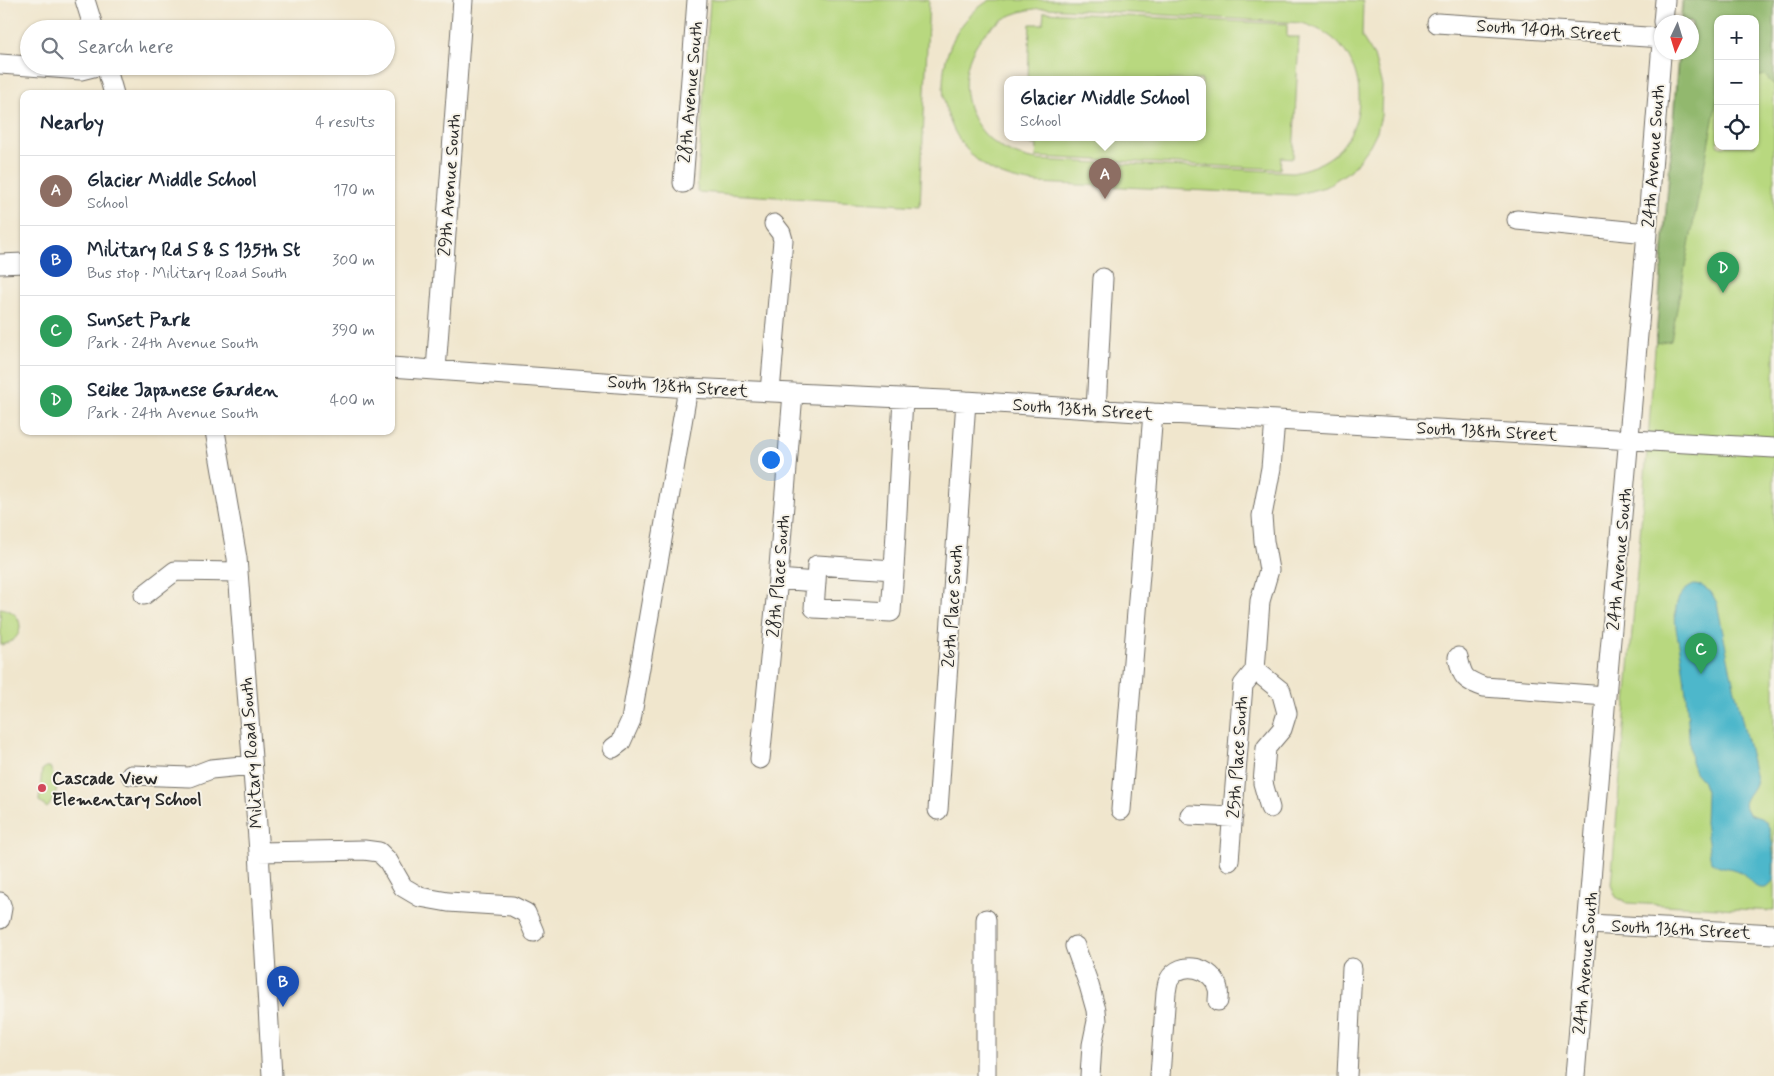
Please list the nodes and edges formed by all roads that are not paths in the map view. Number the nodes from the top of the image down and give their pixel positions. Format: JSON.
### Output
{"nodes":[{"id":1,"x":85,"y":0,"type":"edge"},
{"id":2,"x":463,"y":0,"type":"edge"},
{"id":3,"x":698,"y":0,"type":"edge"},
{"id":4,"x":1665,"y":0,"type":"edge"},
{"id":5,"x":1664,"y":15,"type":"edge"},
{"id":6,"x":91,"y":20,"type":"edge"},
{"id":7,"x":1437,"y":22,"type":"dead end"},
{"id":8,"x":1654,"y":37,"type":"edge"},
{"id":9,"x":1661,"y":60,"type":"edge"},
{"id":10,"x":0,"y":64,"type":"edge"},
{"id":11,"x":20,"y":65,"type":"edge"},
{"id":12,"x":109,"y":75,"type":"edge"},
{"id":13,"x":113,"y":90,"type":"edge"},
{"id":14,"x":683,"y":183,"type":"dead end"},
{"id":15,"x":1517,"y":220,"type":"dead end"},
{"id":16,"x":774,"y":224,"type":"dead end"},
{"id":17,"x":1647,"y":233,"type":"junction"},
{"id":18,"x":20,"y":263,"type":"edge"},
{"id":19,"x":0,"y":264,"type":"edge"},
{"id":20,"x":1103,"y":278,"type":"dead end"},
{"id":21,"x":395,"y":367,"type":"edge"},
{"id":22,"x":436,"y":370,"type":"junction"},
{"id":23,"x":688,"y":388,"type":"junction"},
{"id":24,"x":770,"y":392,"type":"junction"},
{"id":25,"x":793,"y":393,"type":"junction"},
{"id":26,"x":904,"y":398,"type":"junction"},
{"id":27,"x":966,"y":401,"type":"junction"},
{"id":28,"x":1096,"y":410,"type":"junction"},
{"id":29,"x":1153,"y":413,"type":"junction"},
{"id":30,"x":1275,"y":420,"type":"junction"},
{"id":31,"x":216,"y":435,"type":"edge"},
{"id":32,"x":1630,"y":439,"type":"junction"},
{"id":33,"x":1774,"y":448,"type":"edge"},
{"id":34,"x":894,"y":570,"type":"junction"},
{"id":35,"x":238,"y":572,"type":"junction"},
{"id":36,"x":778,"y":580,"type":"junction"},
{"id":37,"x":816,"y":582,"type":"junction"},
{"id":38,"x":144,"y":595,"type":"dead end"},
{"id":39,"x":1458,"y":657,"type":"dead end"},
{"id":40,"x":1254,"y":670,"type":"junction"},
{"id":41,"x":1606,"y":696,"type":"junction"},
{"id":42,"x":613,"y":748,"type":"dead end"},
{"id":43,"x":760,"y":758,"type":"dead end"},
{"id":44,"x":252,"y":765,"type":"junction"},
{"id":45,"x":131,"y":775,"type":"dead end"},
{"id":46,"x":1270,"y":808,"type":"dead end"},
{"id":47,"x":938,"y":810,"type":"dead end"},
{"id":48,"x":1121,"y":810,"type":"dead end"},
{"id":49,"x":1190,"y":815,"type":"dead end"},
{"id":50,"x":1233,"y":817,"type":"junction"},
{"id":51,"x":258,"y":852,"type":"junction"},
{"id":52,"x":1229,"y":862,"type":"dead end"},
{"id":53,"x":0,"y":902,"type":"edge"},
{"id":54,"x":0,"y":919,"type":"edge"},
{"id":55,"x":986,"y":919,"type":"dead end"},
{"id":56,"x":1588,"y":924,"type":"junction"},
{"id":57,"x":534,"y":932,"type":"dead end"},
{"id":58,"x":1774,"y":934,"type":"edge"},
{"id":59,"x":1075,"y":946,"type":"dead end"},
{"id":60,"x":1352,"y":968,"type":"dead end"},
{"id":61,"x":1218,"y":1001,"type":"dead end"},
{"id":62,"x":272,"y":1076,"type":"edge"},
{"id":63,"x":986,"y":1076,"type":"edge"},
{"id":64,"x":1090,"y":1076,"type":"edge"},
{"id":65,"x":1160,"y":1076,"type":"edge"},
{"id":66,"x":1347,"y":1076,"type":"edge"},
{"id":67,"x":1575,"y":1076,"type":"edge"}],
"edges":[{"from":1,"to":6,"type":"street"},
{"from":2,"to":22,"type":"street","name":"29th Avenue South"},
{"from":3,"to":14,"type":"street","name":"28th Avenue South"},
{"from":4,"to":5,"type":"street"},
{"from":7,"to":8,"type":"street","name":"South 140th Street"},
{"from":9,"to":17,"type":"street","name":"24th Avenue South"},
{"from":10,"to":11,"type":"street"},
{"from":12,"to":13,"type":"street"},
{"from":15,"to":17,"type":"street"},
{"from":16,"to":24,"type":"street"},
{"from":17,"to":32,"type":"street","name":"24th Avenue South"},
{"from":18,"to":19,"type":"street"},
{"from":20,"to":28,"type":"street"},
{"from":21,"to":22,"type":"street","name":"South 138th Street"},
{"from":22,"to":23,"type":"street","name":"South 138th Street"},
{"from":23,"to":24,"type":"street","name":"South 138th Street"},
{"from":23,"to":42,"type":"street"},
{"from":24,"to":25,"type":"street","name":"South 138th Street"},
{"from":25,"to":26,"type":"street","name":"South 138th Street"},
{"from":25,"to":36,"type":"street","name":"28th Place South"},
{"from":26,"to":27,"type":"street","name":"South 138th Street"},
{"from":26,"to":34,"type":"street"},
{"from":27,"to":28,"type":"street","name":"South 138th Street"},
{"from":27,"to":47,"type":"street","name":"26th Place South"},
{"from":28,"to":29,"type":"street","name":"South 138th Street"},
{"from":29,"to":30,"type":"street","name":"South 138th Street"},
{"from":29,"to":48,"type":"street"},
{"from":30,"to":32,"type":"street","name":"South 138th Street"},
{"from":30,"to":40,"type":"street","name":"25th Place South"},
{"from":31,"to":35,"type":"street","name":"Military Road South"},
{"from":32,"to":33,"type":"street","name":"South 138th Street"},
{"from":32,"to":41,"type":"street","name":"24th Avenue South"},
{"from":34,"to":37,"type":"street"},
{"from":34,"to":37,"type":"street"},
{"from":35,"to":38,"type":"street"},
{"from":35,"to":44,"type":"street","name":"Military Road South"},
{"from":36,"to":37,"type":"street"},
{"from":36,"to":43,"type":"street","name":"28th Place South"},
{"from":39,"to":41,"type":"street"},
{"from":40,"to":46,"type":"street"},
{"from":40,"to":50,"type":"street","name":"25th Place South"},
{"from":41,"to":56,"type":"street","name":"24th Avenue South"},
{"from":44,"to":45,"type":"street"},
{"from":44,"to":51,"type":"street","name":"Military Road South"},
{"from":49,"to":50,"type":"street"},
{"from":50,"to":52,"type":"street","name":"25th Place South"},
{"from":51,"to":57,"type":"street"},
{"from":51,"to":62,"type":"street","name":"Military Road South"},
{"from":53,"to":54,"type":"street"},
{"from":55,"to":63,"type":"street"},
{"from":56,"to":58,"type":"street","name":"South 136th Street"},
{"from":56,"to":67,"type":"street","name":"24th Avenue South"},
{"from":59,"to":64,"type":"street"},
{"from":60,"to":66,"type":"street"},
{"from":61,"to":65,"type":"street"}]}
